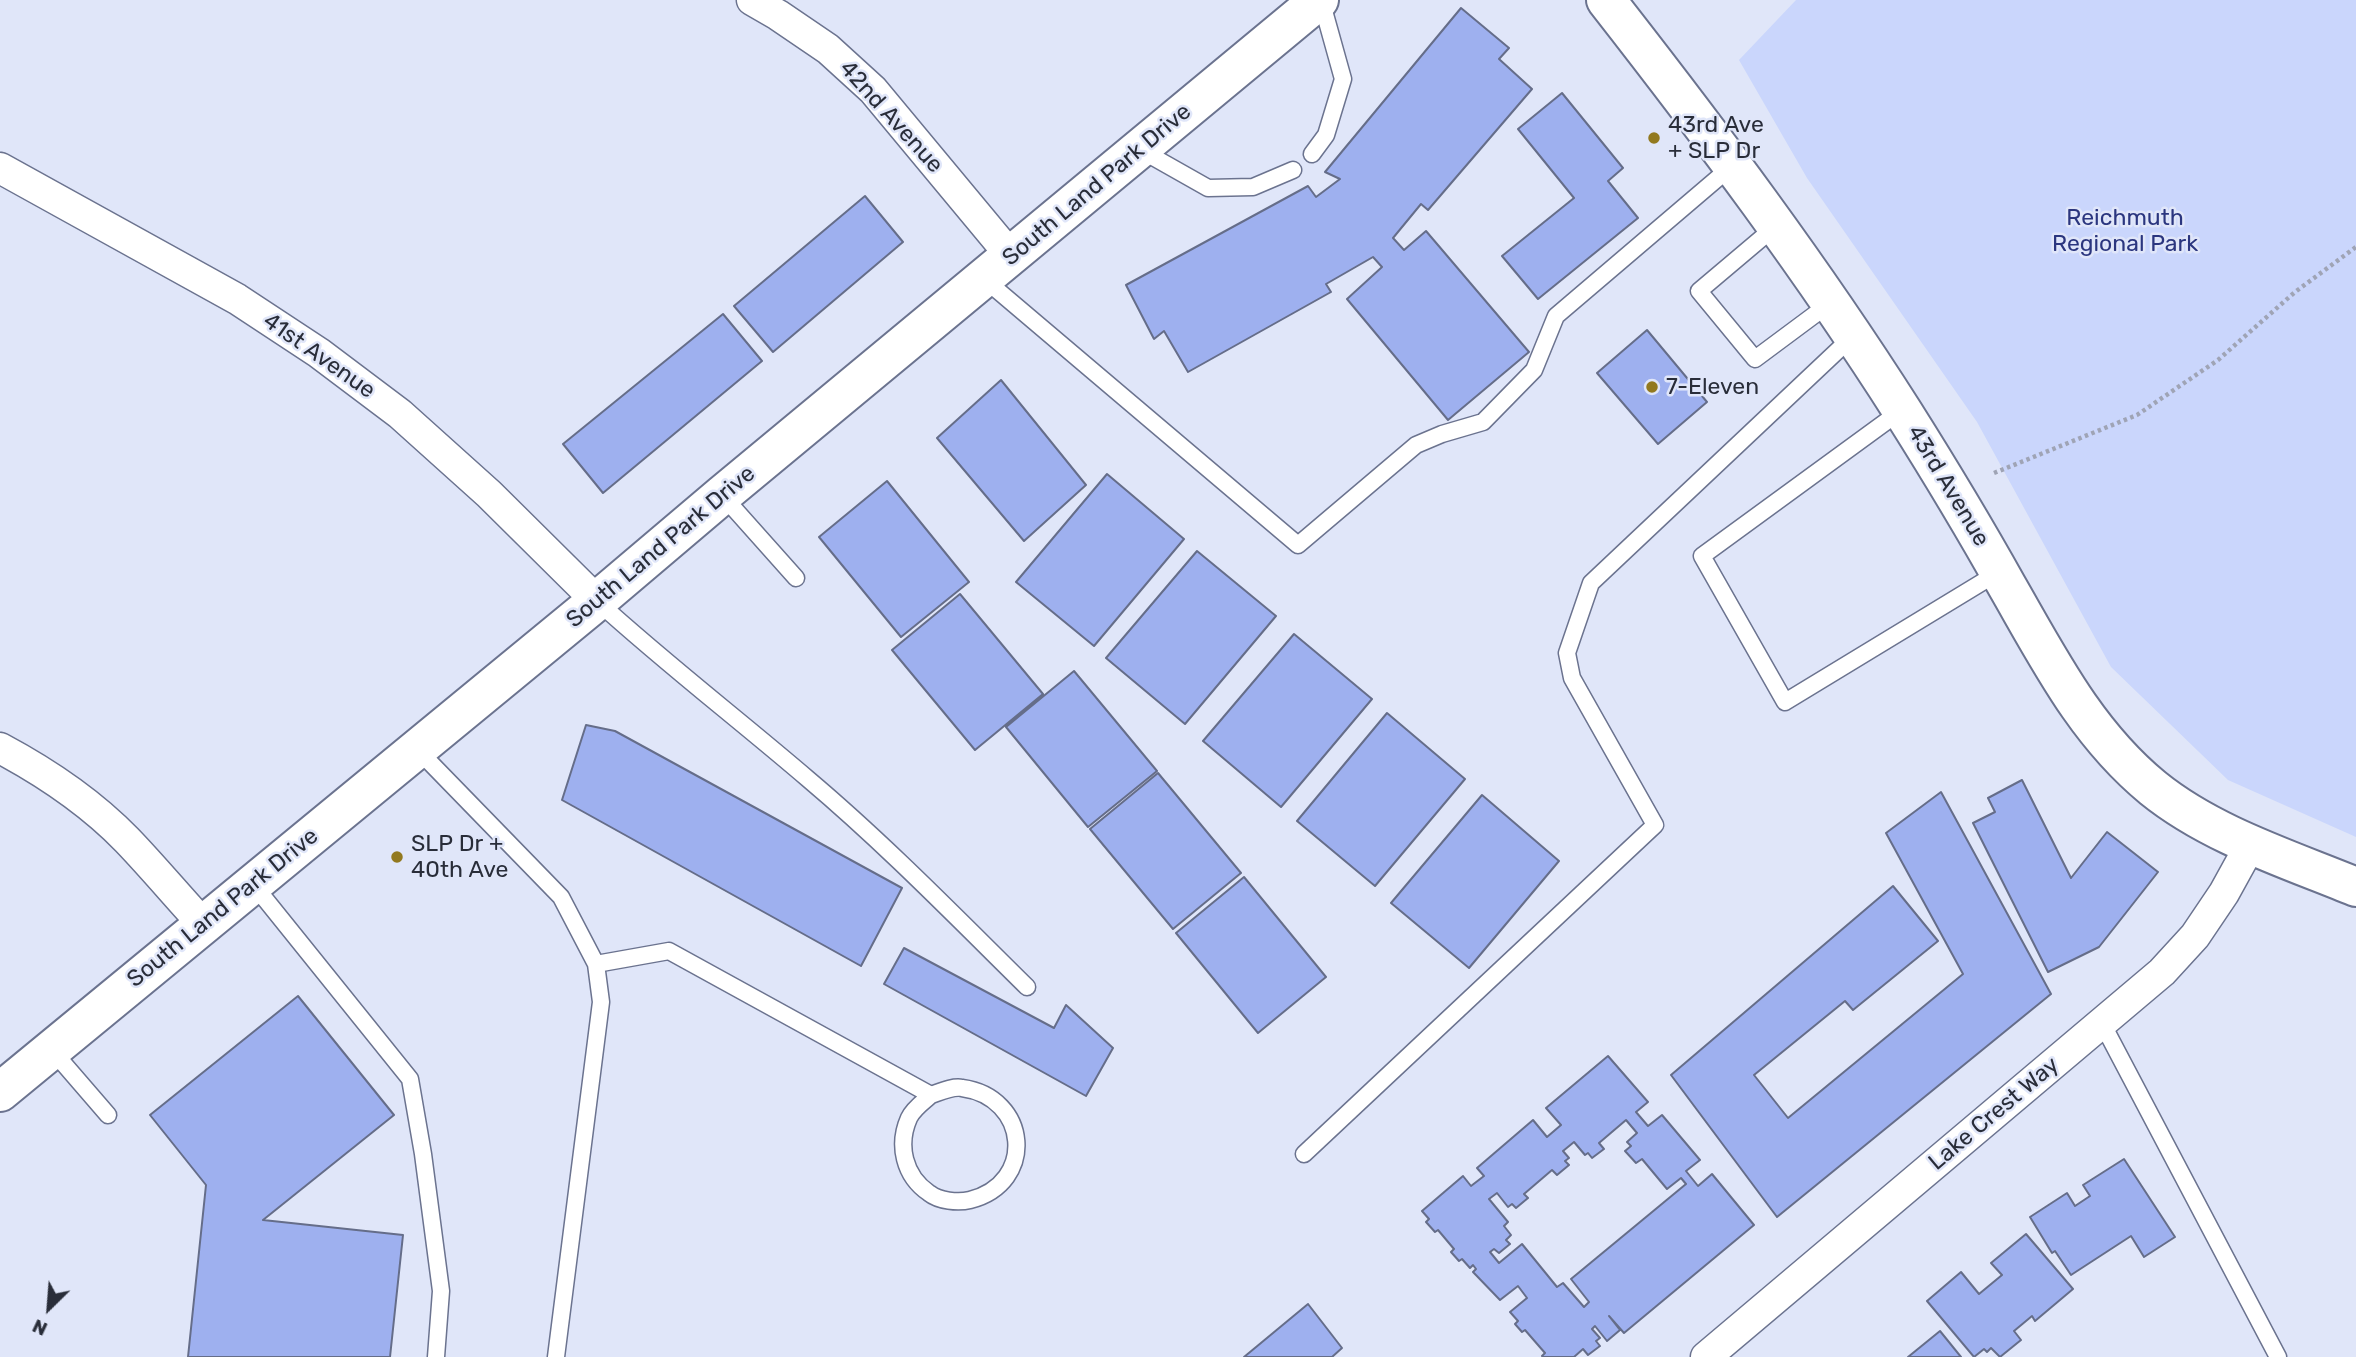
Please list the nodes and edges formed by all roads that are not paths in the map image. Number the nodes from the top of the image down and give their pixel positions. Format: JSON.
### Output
{"nodes":[{"id":1,"x":752,"y":0,"type":"edge"},
{"id":2,"x":1320,"y":0,"type":"edge"},
{"id":3,"x":1606,"y":0,"type":"edge"},
{"id":4,"x":1139,"y":149,"type":"junction"},
{"id":5,"x":1312,"y":153,"type":"dead end"},
{"id":6,"x":1732,"y":166,"type":"junction"},
{"id":7,"x":0,"y":169,"type":"edge"},
{"id":8,"x":1293,"y":170,"type":"dead end"},
{"id":9,"x":1776,"y":226,"type":"junction"},
{"id":10,"x":997,"y":267,"type":"junction"},
{"id":11,"x":1829,"y":304,"type":"junction"},
{"id":12,"x":1852,"y":337,"type":"junction"},
{"id":13,"x":1902,"y":410,"type":"junction"},
{"id":14,"x":722,"y":495,"type":"junction"},
{"id":15,"x":1999,"y":572,"type":"junction"},
{"id":16,"x":796,"y":578,"type":"dead end"},
{"id":17,"x":597,"y":601,"type":"junction"},
{"id":18,"x":0,"y":748,"type":"edge"},
{"id":19,"x":416,"y":748,"type":"junction"},
{"id":20,"x":2251,"y":844,"type":"junction"},
{"id":21,"x":253,"y":884,"type":"junction"},
{"id":22,"x":2356,"y":887,"type":"edge"},
{"id":23,"x":202,"y":924,"type":"junction"},
{"id":24,"x":596,"y":964,"type":"junction"},
{"id":25,"x":1027,"y":987,"type":"dead end"},
{"id":26,"x":2102,"y":1023,"type":"junction"},
{"id":27,"x":51,"y":1049,"type":"junction"},
{"id":28,"x":0,"y":1092,"type":"edge"},
{"id":29,"x":931,"y":1095,"type":"junction"},
{"id":30,"x":108,"y":1115,"type":"dead end"},
{"id":31,"x":1304,"y":1154,"type":"dead end"},
{"id":32,"x":436,"y":1357,"type":"edge"},
{"id":33,"x":556,"y":1357,"type":"edge"},
{"id":34,"x":1706,"y":1357,"type":"edge"},
{"id":35,"x":2278,"y":1357,"type":"edge"}],
"edges":[{"from":1,"to":10,"type":"street","name":"42nd Avenue"},
{"from":2,"to":4,"type":"street","name":"South Land Park Drive"},
{"from":2,"to":5,"type":"lane"},
{"from":3,"to":6,"type":"street","name":"43rd Avenue"},
{"from":4,"to":8,"type":"lane"},
{"from":4,"to":10,"type":"street","name":"South Land Park Drive"},
{"from":6,"to":9,"type":"street","name":"43rd Avenue"},
{"from":6,"to":10,"type":"lane"},
{"from":7,"to":17,"type":"street","name":"41st Avenue"},
{"from":9,"to":11,"type":"street","name":"43rd Avenue"},
{"from":9,"to":11,"type":"lane"},
{"from":10,"to":14,"type":"street","name":"South Land Park Drive"},
{"from":11,"to":12,"type":"street","name":"43rd Avenue"},
{"from":12,"to":13,"type":"street","name":"43rd Avenue"},
{"from":12,"to":31,"type":"lane"},
{"from":13,"to":15,"type":"street","name":"43rd Avenue"},
{"from":13,"to":15,"type":"lane"},
{"from":14,"to":16,"type":"lane"},
{"from":14,"to":17,"type":"street","name":"South Land Park Drive"},
{"from":15,"to":20,"type":"street","name":"43rd Avenue"},
{"from":17,"to":19,"type":"street","name":"South Land Park Drive"},
{"from":17,"to":25,"type":"lane"},
{"from":18,"to":23,"type":"street"},
{"from":19,"to":21,"type":"street","name":"South Land Park Drive"},
{"from":19,"to":24,"type":"lane"},
{"from":20,"to":22,"type":"street","name":"43rd Avenue"},
{"from":20,"to":26,"type":"street","name":"Lake Crest Way"},
{"from":21,"to":23,"type":"street","name":"South Land Park Drive"},
{"from":21,"to":32,"type":"lane"},
{"from":23,"to":27,"type":"street","name":"South Land Park Drive"},
{"from":24,"to":29,"type":"lane"},
{"from":24,"to":33,"type":"lane"},
{"from":26,"to":34,"type":"street","name":"Lake Crest Way"},
{"from":26,"to":35,"type":"lane"},
{"from":27,"to":28,"type":"street","name":"South Land Park Drive"},
{"from":27,"to":30,"type":"lane"},
{"from":29,"to":29,"type":"lane"}]}
